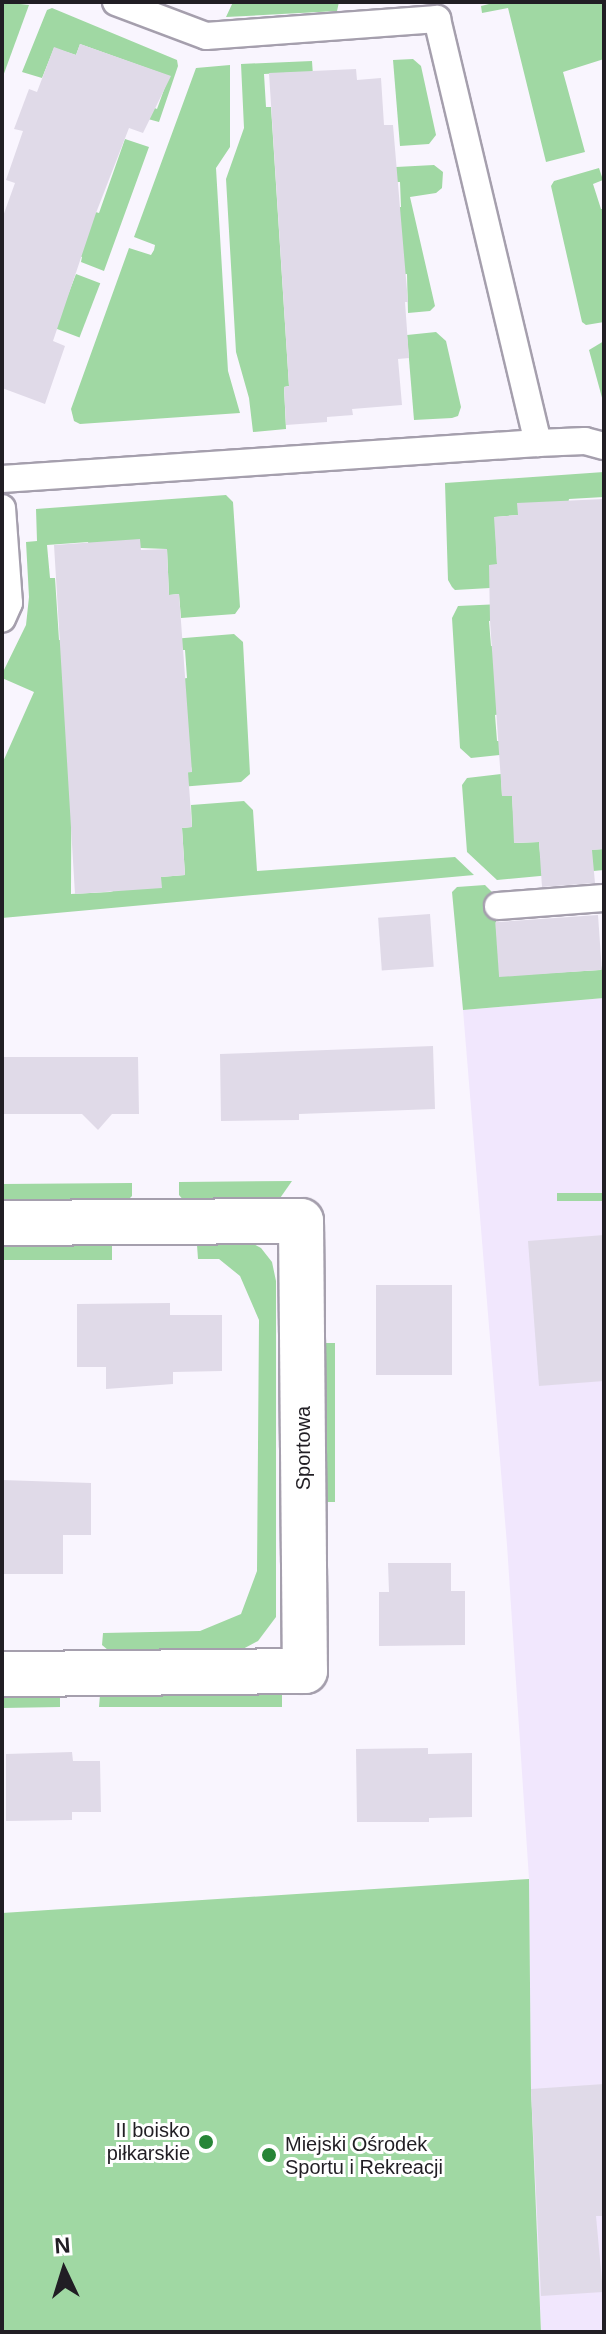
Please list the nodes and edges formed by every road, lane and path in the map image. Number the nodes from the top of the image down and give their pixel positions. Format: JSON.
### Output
{"nodes":[{"id":1,"x":116,"y":2,"type":"edge"},
{"id":2,"x":399,"y":2,"type":"edge"},
{"id":3,"x":437,"y":19,"type":"junction"},
{"id":4,"x":538,"y":443,"type":"junction"},
{"id":5,"x":604,"y":446,"type":"edge"},
{"id":6,"x":2,"y":479,"type":"edge"},
{"id":7,"x":2,"y":508,"type":"edge"},
{"id":8,"x":2,"y":619,"type":"edge"},
{"id":9,"x":604,"y":898,"type":"edge"},
{"id":10,"x":498,"y":906,"type":"dead end"},
{"id":11,"x":2,"y":1223,"type":"edge"},
{"id":12,"x":2,"y":1674,"type":"edge"}],
"edges":[{"from":1,"to":3,"type":"lane"},
{"from":2,"to":3,"type":"lane"},
{"from":3,"to":4,"type":"lane"},
{"from":4,"to":5,"type":"lane"},
{"from":4,"to":6,"type":"lane"},
{"from":7,"to":8,"type":"lane"},
{"from":9,"to":10,"type":"lane"},
{"from":11,"to":12,"type":"street","name":"Sportowa"}]}
